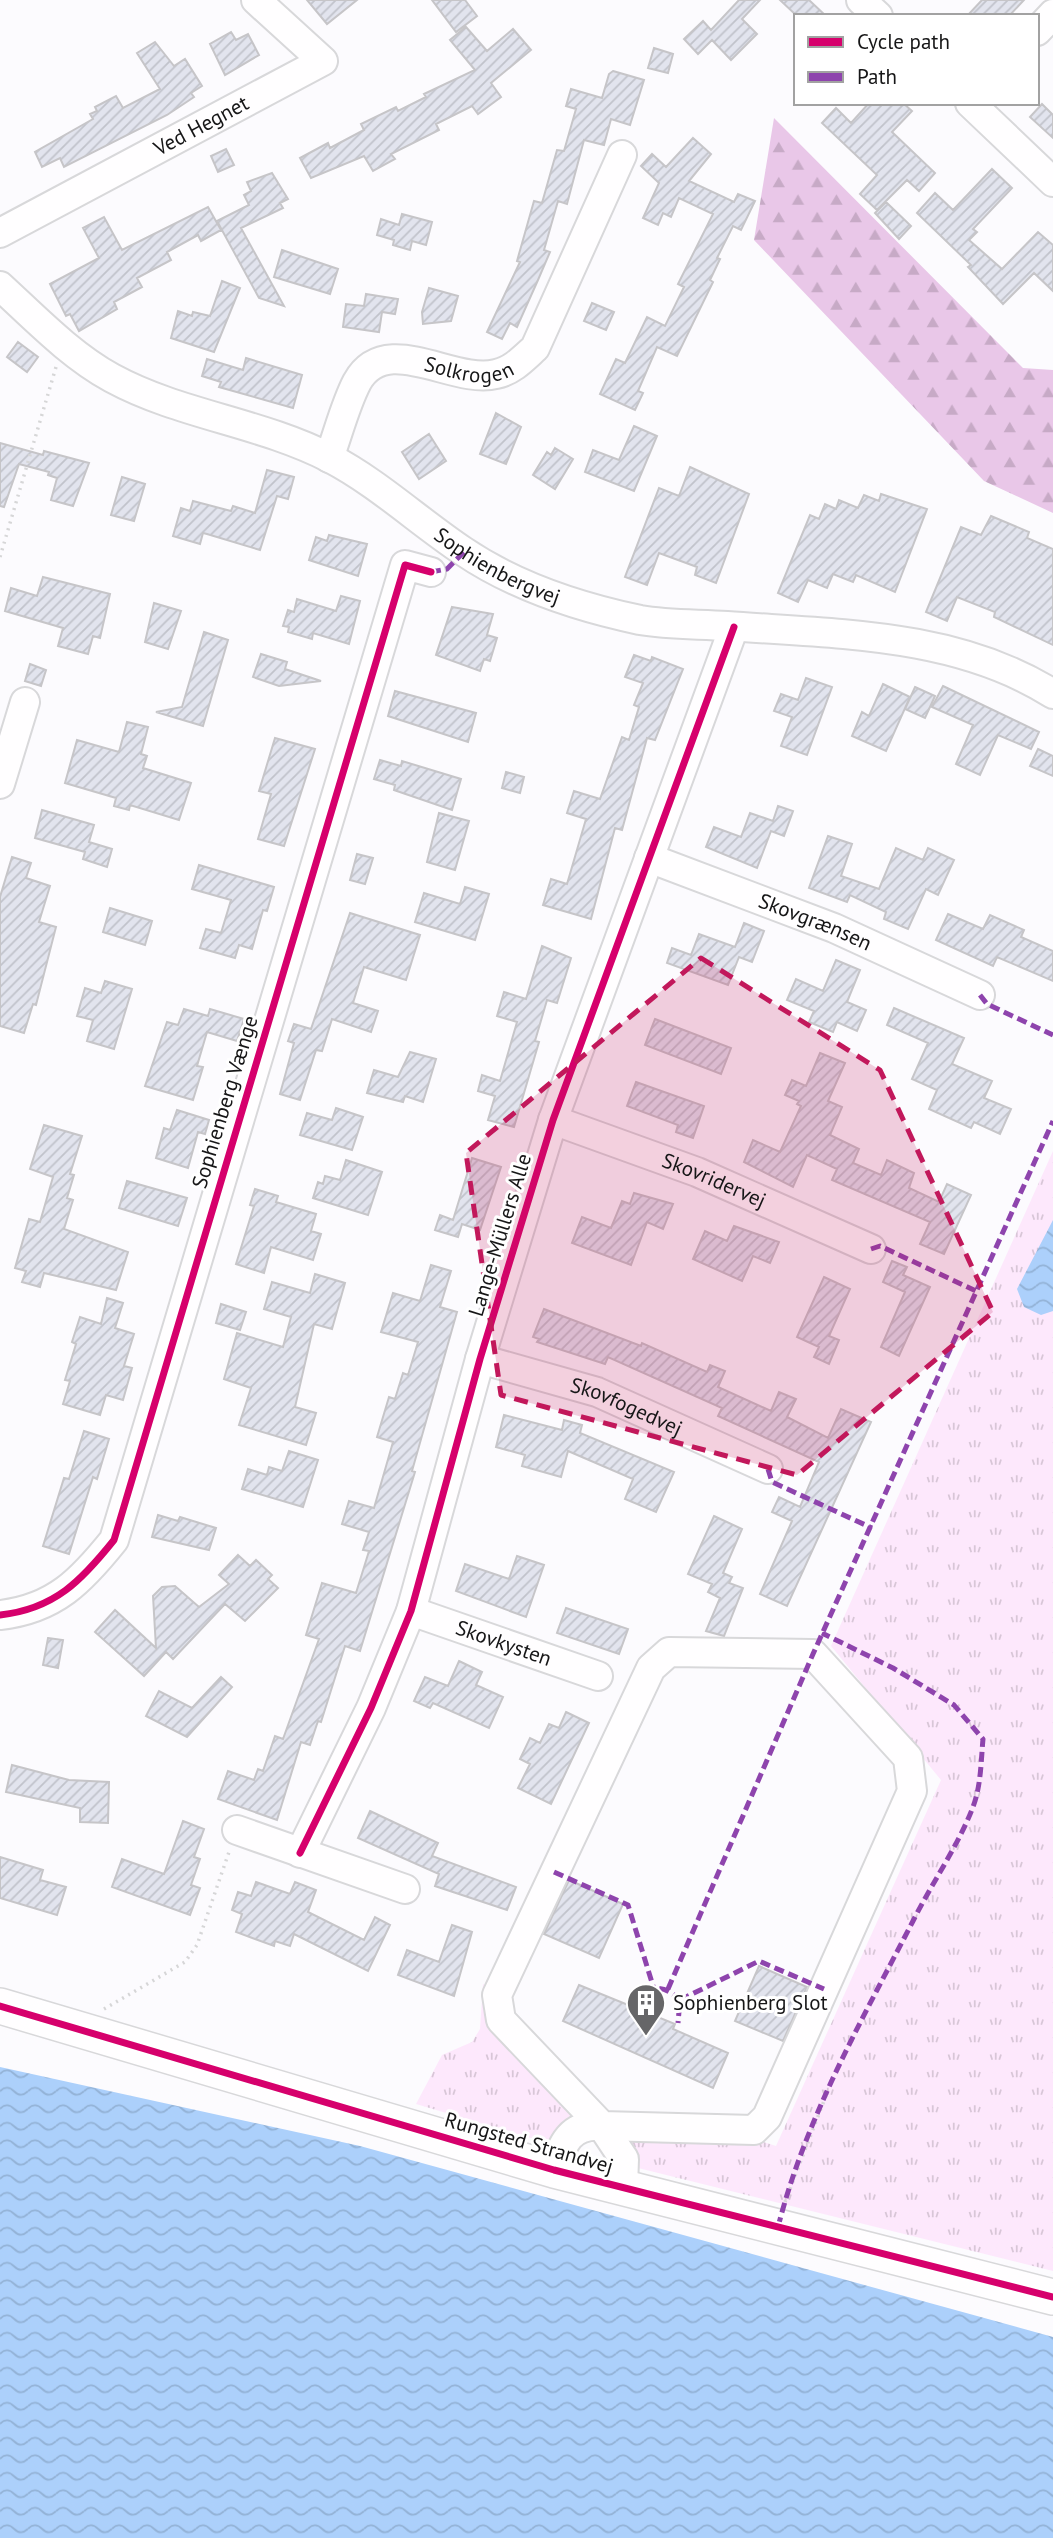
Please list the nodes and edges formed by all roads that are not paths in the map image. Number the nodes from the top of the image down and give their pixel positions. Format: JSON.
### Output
{"nodes":[{"id":1,"x":256,"y":0,"type":"edge"},
{"id":2,"x":861,"y":0,"type":"edge"},
{"id":3,"x":876,"y":14,"type":"edge"},
{"id":4,"x":1053,"y":14,"type":"edge"},
{"id":5,"x":1039,"y":29,"type":"edge"},
{"id":6,"x":972,"y":105,"type":"edge"},
{"id":7,"x":622,"y":155,"type":"dead end"},
{"id":8,"x":1053,"y":182,"type":"edge"},
{"id":9,"x":0,"y":233,"type":"edge"},
{"id":10,"x":0,"y":286,"type":"edge"},
{"id":11,"x":329,"y":458,"type":"junction"},
{"id":12,"x":431,"y":572,"type":"dead end"},
{"id":13,"x":734,"y":627,"type":"junction"},
{"id":14,"x":1053,"y":694,"type":"edge"},
{"id":15,"x":25,"y":702,"type":"dead end"},
{"id":16,"x":0,"y":784,"type":"edge"},
{"id":17,"x":649,"y":858,"type":"junction"},
{"id":18,"x":980,"y":995,"type":"dead end"},
{"id":19,"x":554,"y":1120,"type":"junction"},
{"id":20,"x":871,"y":1249,"type":"dead end"},
{"id":21,"x":480,"y":1359,"type":"junction"},
{"id":22,"x":768,"y":1469,"type":"dead end"},
{"id":23,"x":411,"y":1611,"type":"junction"},
{"id":24,"x":0,"y":1615,"type":"edge"},
{"id":25,"x":598,"y":1676,"type":"dead end"},
{"id":26,"x":237,"y":1830,"type":"road end"},
{"id":27,"x":300,"y":1853,"type":"junction"},
{"id":28,"x":405,"y":1889,"type":"dead end"},
{"id":29,"x":0,"y":2006,"type":"edge"},
{"id":30,"x":602,"y":2126,"type":"junction"},
{"id":31,"x":554,"y":2170,"type":"junction"},
{"id":32,"x":623,"y":2188,"type":"junction"},
{"id":33,"x":1053,"y":2297,"type":"edge"}],
"edges":[{"from":1,"to":9,"type":"street","name":"Ved Hegnet"},
{"from":2,"to":3,"type":"street"},
{"from":4,"to":5,"type":"street"},
{"from":6,"to":8,"type":"street"},
{"from":7,"to":11,"type":"street","name":"Solkrogen"},
{"from":10,"to":11,"type":"street","name":"Sophienbergvej"},
{"from":11,"to":13,"type":"street","name":"Sophienbergvej"},
{"from":12,"to":24,"type":"street","name":"Sophienberg Vænge"},
{"from":13,"to":14,"type":"street","name":"Sophienbergvej"},
{"from":13,"to":17,"type":"street","name":"Lange-Müllers Alle"},
{"from":15,"to":16,"type":"street"},
{"from":17,"to":18,"type":"street","name":"Skovgrænsen"},
{"from":17,"to":19,"type":"street","name":"Lange-Müllers Alle"},
{"from":19,"to":20,"type":"street","name":"Skovridervej"},
{"from":19,"to":21,"type":"street","name":"Lange-Müllers Alle"},
{"from":21,"to":22,"type":"street","name":"Skovfogedvej"},
{"from":21,"to":23,"type":"street","name":"Lange-Müllers Alle"},
{"from":23,"to":25,"type":"street","name":"Skovkysten"},
{"from":23,"to":27,"type":"street","name":"Lange-Müllers Alle"},
{"from":26,"to":27,"type":"street"},
{"from":27,"to":28,"type":"street"},
{"from":29,"to":31,"type":"main road","name":"Rungsted Strandvej"},
{"from":30,"to":30,"type":"street"},
{"from":30,"to":31,"type":"street"},
{"from":30,"to":32,"type":"street"},
{"from":31,"to":32,"type":"main road","name":"Rungsted Strandvej"},
{"from":32,"to":33,"type":"main road","name":"Rungsted Strandvej"}]}
